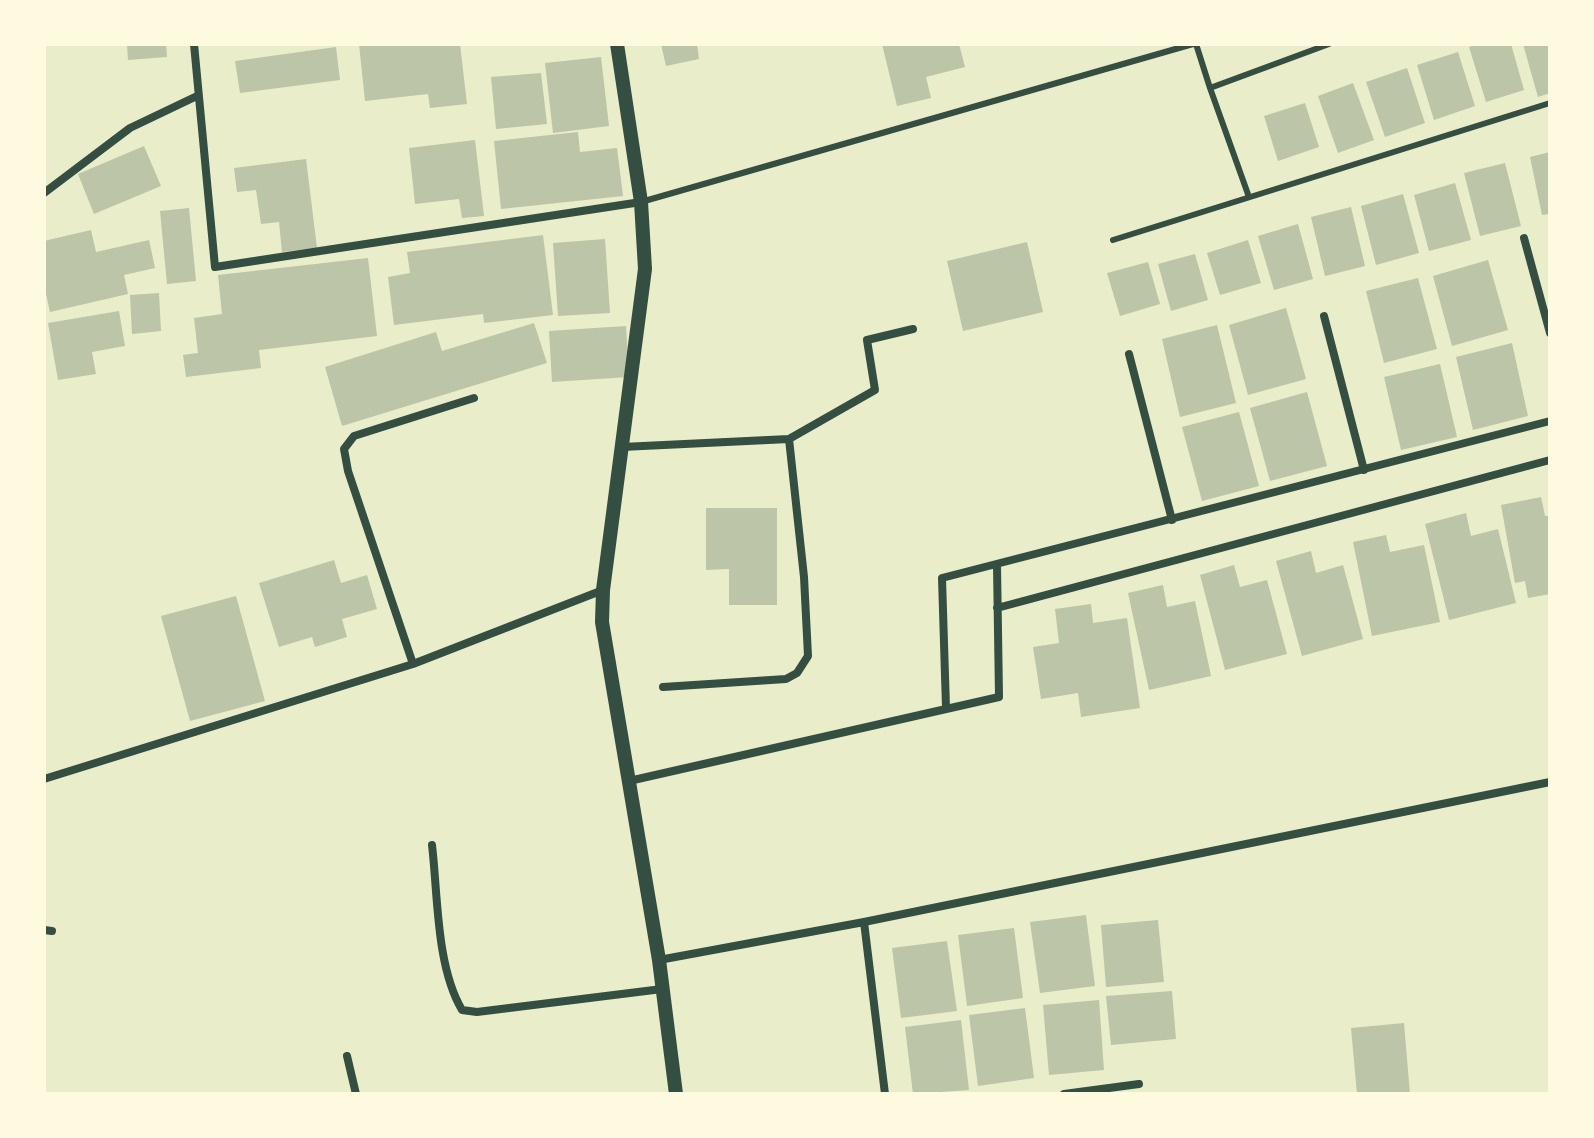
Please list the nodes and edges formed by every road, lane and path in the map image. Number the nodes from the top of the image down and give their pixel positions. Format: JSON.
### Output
{"nodes":[{"id":1,"x":194,"y":44,"type":"edge"},
{"id":2,"x":617,"y":44,"type":"edge"},
{"id":3,"x":1194,"y":44,"type":"edge"},
{"id":4,"x":1329,"y":44,"type":"edge"},
{"id":5,"x":1210,"y":88,"type":"junction"},
{"id":6,"x":197,"y":96,"type":"junction"},
{"id":7,"x":1550,"y":103,"type":"edge"},
{"id":8,"x":44,"y":193,"type":"edge"},
{"id":9,"x":1249,"y":197,"type":"junction"},
{"id":10,"x":641,"y":202,"type":"junction"},
{"id":11,"x":1524,"y":238,"type":"dead end"},
{"id":12,"x":1113,"y":240,"type":"dead end"},
{"id":13,"x":1324,"y":316,"type":"dead end"},
{"id":14,"x":913,"y":329,"type":"dead end"},
{"id":15,"x":1550,"y":333,"type":"edge"},
{"id":16,"x":1129,"y":354,"type":"dead end"},
{"id":17,"x":474,"y":398,"type":"dead end"},
{"id":18,"x":1550,"y":421,"type":"edge"},
{"id":19,"x":789,"y":439,"type":"junction"},
{"id":20,"x":622,"y":447,"type":"junction"},
{"id":21,"x":1550,"y":460,"type":"edge"},
{"id":22,"x":1364,"y":470,"type":"junction"},
{"id":23,"x":1172,"y":520,"type":"junction"},
{"id":24,"x":997,"y":565,"type":"junction"},
{"id":25,"x":603,"y":590,"type":"junction"},
{"id":26,"x":997,"y":608,"type":"junction"},
{"id":27,"x":413,"y":664,"type":"junction"},
{"id":28,"x":663,"y":687,"type":"dead end"},
{"id":29,"x":946,"y":708,"type":"junction"},
{"id":30,"x":44,"y":779,"type":"edge"},
{"id":31,"x":629,"y":781,"type":"junction"},
{"id":32,"x":1550,"y":782,"type":"edge"},
{"id":33,"x":432,"y":845,"type":"dead end"},
{"id":34,"x":864,"y":922,"type":"junction"},
{"id":35,"x":659,"y":960,"type":"junction"},
{"id":36,"x":662,"y":989,"type":"junction"},
{"id":37,"x":347,"y":1056,"type":"dead end"},
{"id":38,"x":1139,"y":1084,"type":"dead end"},
{"id":39,"x":356,"y":1094,"type":"edge"},
{"id":40,"x":676,"y":1094,"type":"edge"},
{"id":41,"x":885,"y":1094,"type":"edge"},
{"id":42,"x":1064,"y":1094,"type":"edge"}],
"edges":[{"from":1,"to":6,"type":"street"},
{"from":2,"to":10,"type":"street"},
{"from":3,"to":5,"type":"lane"},
{"from":3,"to":10,"type":"lane"},
{"from":4,"to":5,"type":"lane"},
{"from":5,"to":9,"type":"lane"},
{"from":6,"to":8,"type":"street"},
{"from":6,"to":10,"type":"street"},
{"from":7,"to":9,"type":"lane"},
{"from":9,"to":12,"type":"lane"},
{"from":10,"to":20,"type":"street"},
{"from":11,"to":15,"type":"street"},
{"from":13,"to":22,"type":"street"},
{"from":14,"to":19,"type":"street"},
{"from":16,"to":23,"type":"street"},
{"from":17,"to":27,"type":"street"},
{"from":18,"to":22,"type":"street"},
{"from":19,"to":20,"type":"street"},
{"from":19,"to":28,"type":"street"},
{"from":20,"to":25,"type":"street"},
{"from":21,"to":26,"type":"street"},
{"from":22,"to":23,"type":"street"},
{"from":23,"to":24,"type":"street"},
{"from":24,"to":26,"type":"street"},
{"from":24,"to":29,"type":"street"},
{"from":25,"to":27,"type":"street"},
{"from":25,"to":31,"type":"street"},
{"from":26,"to":29,"type":"street"},
{"from":27,"to":30,"type":"street"},
{"from":29,"to":31,"type":"street"},
{"from":31,"to":35,"type":"street"},
{"from":32,"to":34,"type":"street"},
{"from":33,"to":36,"type":"street"},
{"from":34,"to":35,"type":"street"},
{"from":34,"to":41,"type":"street"},
{"from":35,"to":36,"type":"street"},
{"from":36,"to":40,"type":"street"},
{"from":37,"to":39,"type":"street"},
{"from":38,"to":42,"type":"street"}]}
